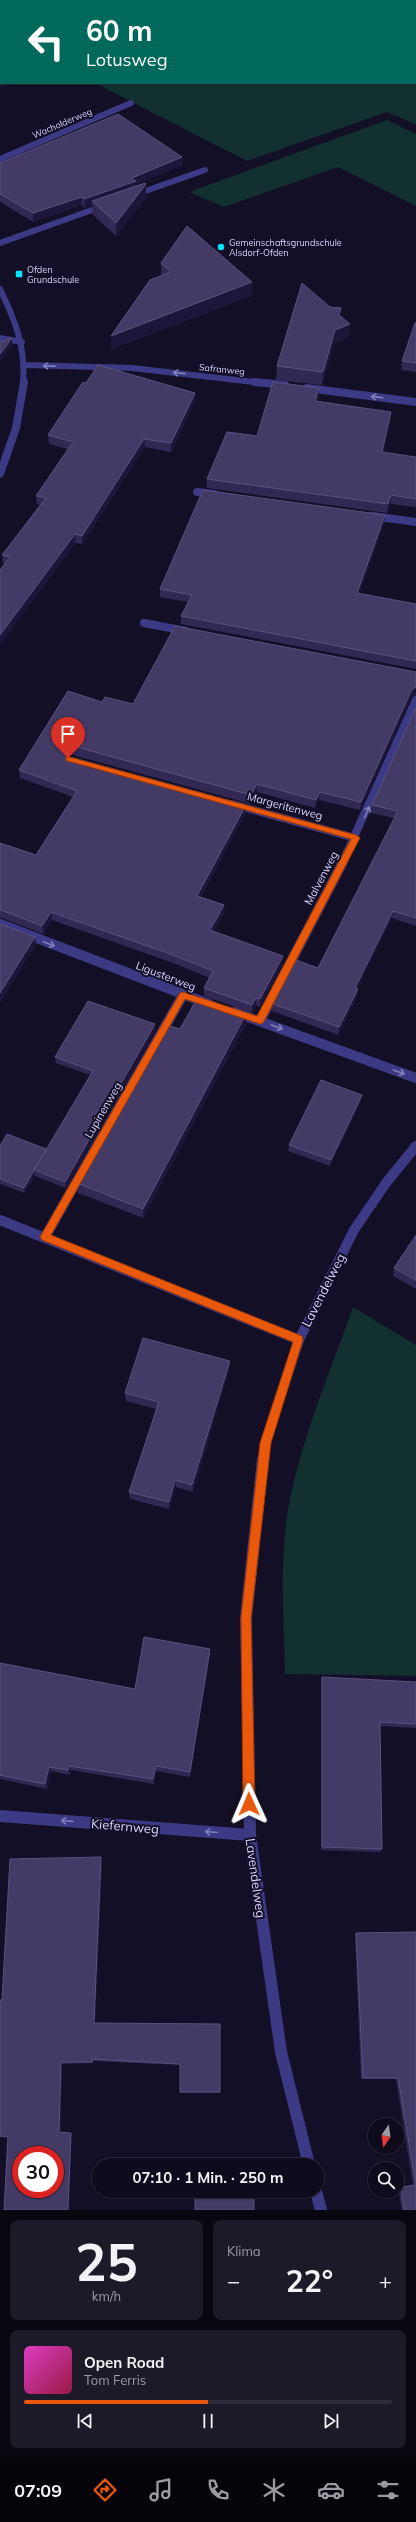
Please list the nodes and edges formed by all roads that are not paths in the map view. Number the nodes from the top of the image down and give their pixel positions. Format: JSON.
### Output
{"nodes":[{"id":1,"x":132,"y":103,"type":"dead end"},
{"id":2,"x":0,"y":159,"type":"edge"},
{"id":3,"x":205,"y":170,"type":"dead end"},
{"id":4,"x":125,"y":199,"type":"edge"},
{"id":5,"x":110,"y":204,"type":"edge"},
{"id":6,"x":0,"y":242,"type":"edge"},
{"id":7,"x":0,"y":289,"type":"edge"},
{"id":8,"x":0,"y":338,"type":"edge"},
{"id":9,"x":22,"y":342,"type":"junction"},
{"id":10,"x":26,"y":365,"type":"junction"},
{"id":11,"x":416,"y":402,"type":"edge"},
{"id":12,"x":3,"y":461,"type":"edge"},
{"id":13,"x":0,"y":474,"type":"edge"},
{"id":14,"x":197,"y":492,"type":"dead end"},
{"id":15,"x":221,"y":495,"type":"edge"},
{"id":16,"x":361,"y":514,"type":"edge"},
{"id":17,"x":416,"y":522,"type":"edge"},
{"id":18,"x":144,"y":623,"type":"dead end"},
{"id":19,"x":198,"y":633,"type":"edge"},
{"id":20,"x":416,"y":700,"type":"edge"},
{"id":21,"x":220,"y":800,"type":"edge"},
{"id":22,"x":356,"y":838,"type":"junction"},
{"id":23,"x":0,"y":924,"type":"edge"},
{"id":24,"x":183,"y":995,"type":"junction"},
{"id":25,"x":260,"y":1021,"type":"junction"},
{"id":26,"x":416,"y":1078,"type":"edge"},
{"id":27,"x":416,"y":1146,"type":"edge"},
{"id":28,"x":0,"y":1220,"type":"edge"},
{"id":29,"x":45,"y":1237,"type":"junction"},
{"id":30,"x":298,"y":1340,"type":"junction"},
{"id":31,"x":0,"y":1816,"type":"edge"},
{"id":32,"x":250,"y":1835,"type":"junction"},
{"id":33,"x":307,"y":2158,"type":"edge"},
{"id":34,"x":318,"y":2198,"type":"edge"},
{"id":35,"x":321,"y":2210,"type":"edge"}],
"edges":[{"from":1,"to":2,"type":"street","name":"Wacholderweg"},
{"from":3,"to":4,"type":"street"},
{"from":5,"to":6,"type":"street"},
{"from":7,"to":9,"type":"street"},
{"from":8,"to":9,"type":"street"},
{"from":9,"to":10,"type":"street"},
{"from":11,"to":10,"type":"street","name":"Safranweg","one_way":true},
{"from":10,"to":12,"type":"street"},
{"from":12,"to":13,"type":"street"},
{"from":14,"to":15,"type":"street"},
{"from":16,"to":17,"type":"street"},
{"from":18,"to":19,"type":"street"},
{"from":22,"to":20,"type":"street","name":"Malvenweg","one_way":true},
{"from":21,"to":22,"type":"street","name":"Margeritenweg"},
{"from":22,"to":25,"type":"street","name":"Malvenweg"},
{"from":23,"to":24,"type":"street","name":"Ligusterweg","one_way":true},
{"from":24,"to":25,"type":"street","name":"Ligusterweg"},
{"from":24,"to":29,"type":"street","name":"Lupinenweg"},
{"from":25,"to":26,"type":"street","name":"Ligusterweg","one_way":true},
{"from":27,"to":30,"type":"street","name":"Lavendelweg"},
{"from":28,"to":29,"type":"street"},
{"from":29,"to":30,"type":"street"},
{"from":30,"to":32,"type":"street","name":"Lavendelweg"},
{"from":32,"to":31,"type":"street","name":"Kiefernweg","one_way":true},
{"from":32,"to":33,"type":"street","name":"Lavendelweg"},
{"from":34,"to":35,"type":"street"}]}
